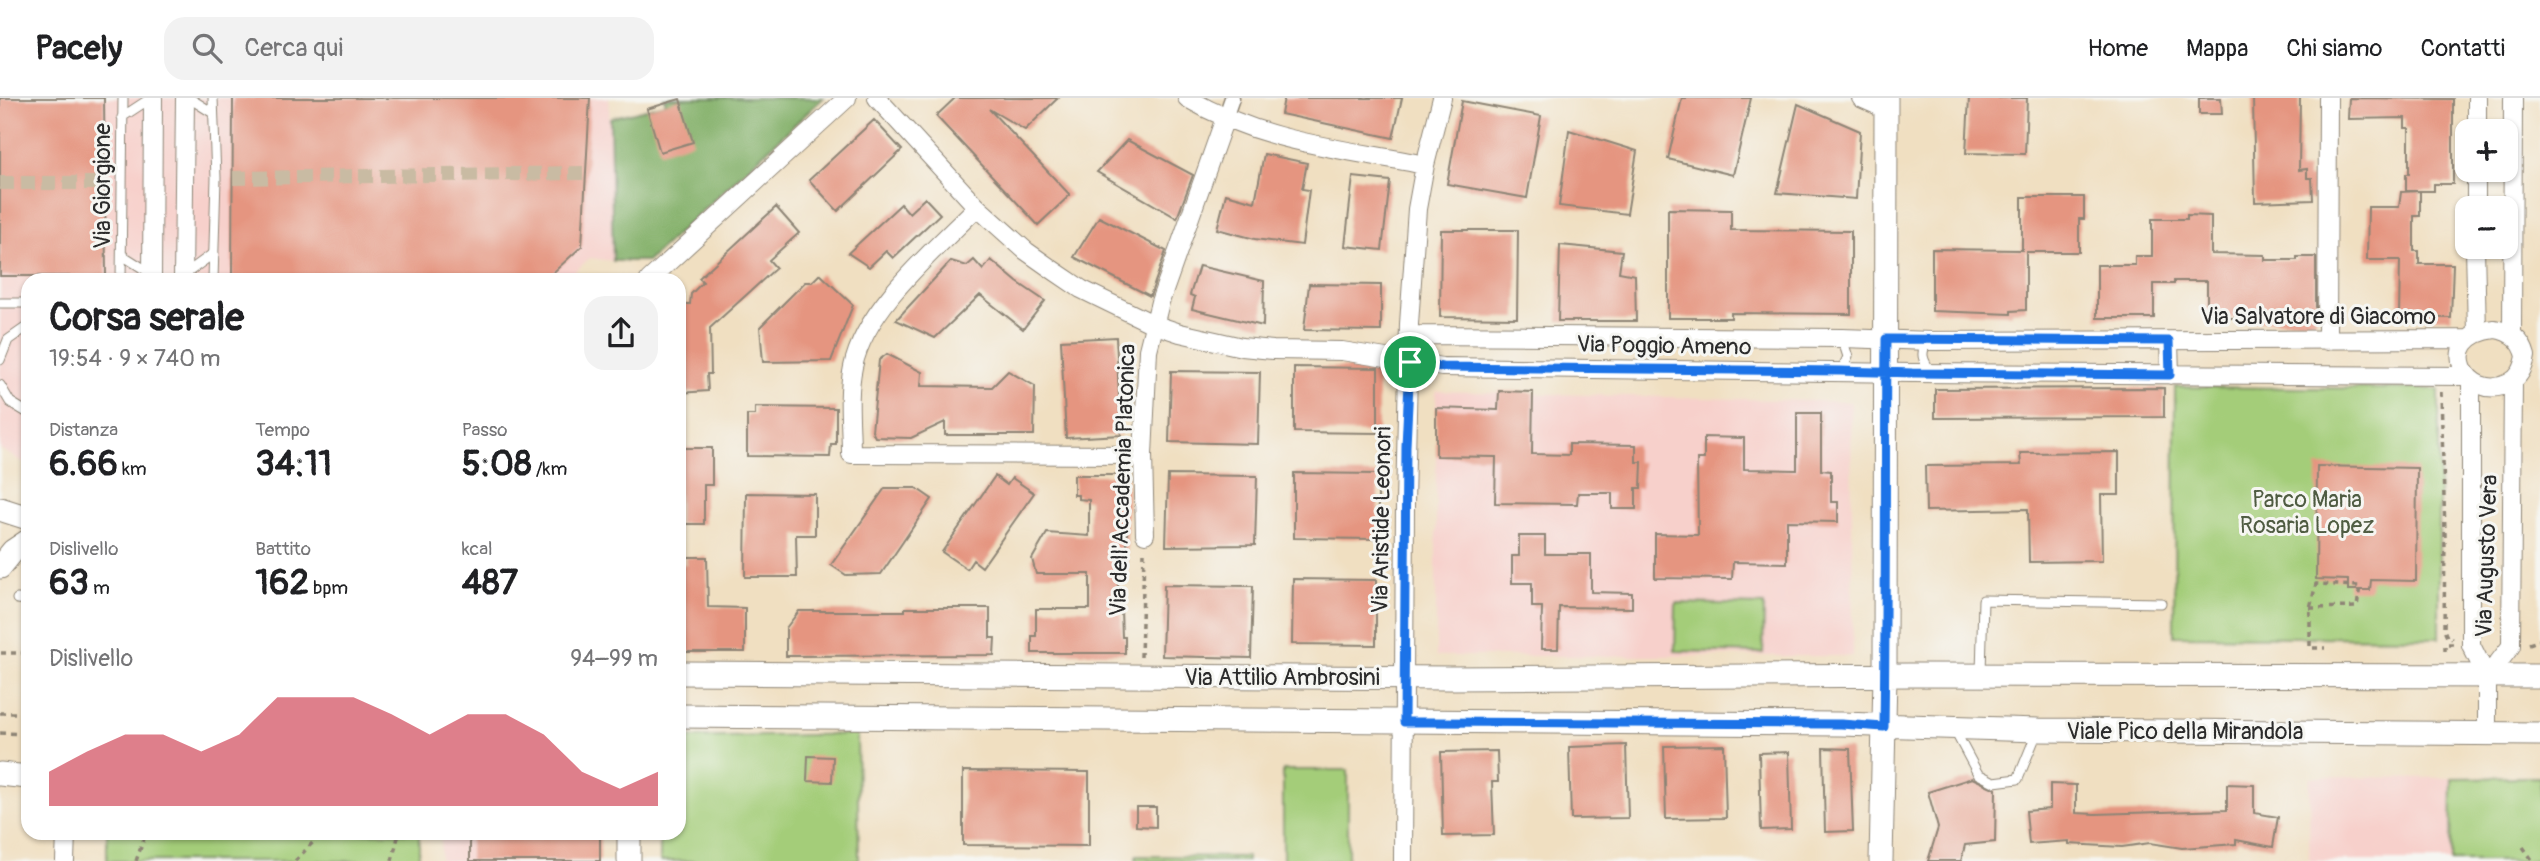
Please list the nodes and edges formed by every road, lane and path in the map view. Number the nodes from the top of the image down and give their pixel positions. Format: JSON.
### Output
{"nodes":[{"id":1,"x":123,"y":98,"type":"edge"},
{"id":2,"x":152,"y":98,"type":"edge"},
{"id":3,"x":187,"y":98,"type":"edge"},
{"id":4,"x":213,"y":98,"type":"edge"},
{"id":5,"x":847,"y":98,"type":"edge"},
{"id":6,"x":877,"y":98,"type":"edge"},
{"id":7,"x":1187,"y":98,"type":"edge"},
{"id":8,"x":1232,"y":98,"type":"edge"},
{"id":9,"x":1442,"y":98,"type":"edge"},
{"id":10,"x":1861,"y":98,"type":"edge"},
{"id":11,"x":2328,"y":98,"type":"edge"},
{"id":12,"x":2477,"y":98,"type":"edge"},
{"id":13,"x":2513,"y":98,"type":"edge"},
{"id":14,"x":1886,"y":104,"type":"edge"},
{"id":15,"x":214,"y":113,"type":"junction"},
{"id":16,"x":122,"y":117,"type":"junction"},
{"id":17,"x":1225,"y":118,"type":"junction"},
{"id":18,"x":2477,"y":119,"type":"edge"},
{"id":19,"x":1424,"y":165,"type":"junction"},
{"id":20,"x":976,"y":207,"type":"junction"},
{"id":21,"x":214,"y":253,"type":"junction"},
{"id":22,"x":122,"y":255,"type":"junction"},
{"id":23,"x":2475,"y":259,"type":"edge"},
{"id":24,"x":121,"y":273,"type":"edge"},
{"id":25,"x":147,"y":273,"type":"edge"},
{"id":26,"x":152,"y":273,"type":"edge"},
{"id":27,"x":183,"y":273,"type":"edge"},
{"id":28,"x":189,"y":273,"type":"edge"},
{"id":29,"x":213,"y":273,"type":"edge"},
{"id":30,"x":657,"y":273,"type":"edge"},
{"id":31,"x":0,"y":303,"type":"edge"},
{"id":32,"x":21,"y":303,"type":"edge"},
{"id":33,"x":1153,"y":324,"type":"junction"},
{"id":34,"x":21,"y":331,"type":"edge"},
{"id":35,"x":1409,"y":335,"type":"junction"},
{"id":36,"x":1443,"y":335,"type":"junction"},
{"id":37,"x":2512,"y":335,"type":"junction"},
{"id":38,"x":2472,"y":336,"type":"junction"},
{"id":39,"x":1842,"y":338,"type":"junction"},
{"id":40,"x":1886,"y":339,"type":"junction"},
{"id":41,"x":1930,"y":341,"type":"junction"},
{"id":42,"x":2169,"y":341,"type":"junction"},
{"id":43,"x":2327,"y":341,"type":"junction"},
{"id":44,"x":2533,"y":357,"type":"edge"},
{"id":45,"x":0,"y":360,"type":"edge"},
{"id":46,"x":1410,"y":362,"type":"junction"},
{"id":47,"x":1442,"y":367,"type":"junction"},
{"id":48,"x":1841,"y":371,"type":"junction"},
{"id":49,"x":1886,"y":372,"type":"junction"},
{"id":50,"x":1932,"y":373,"type":"junction"},
{"id":51,"x":2170,"y":375,"type":"junction"},
{"id":52,"x":2469,"y":378,"type":"junction"},
{"id":53,"x":2513,"y":380,"type":"junction"},
{"id":54,"x":0,"y":385,"type":"edge"},
{"id":55,"x":21,"y":409,"type":"edge"},
{"id":56,"x":1143,"y":456,"type":"junction"},
{"id":57,"x":0,"y":509,"type":"edge"},
{"id":58,"x":21,"y":516,"type":"edge"},
{"id":59,"x":1144,"y":534,"type":"joint"},
{"id":60,"x":21,"y":546,"type":"edge"},
{"id":61,"x":0,"y":567,"type":"edge"},
{"id":62,"x":17,"y":599,"type":"dead end"},
{"id":63,"x":21,"y":599,"type":"edge"},
{"id":64,"x":2161,"y":603,"type":"dead end"},
{"id":65,"x":2310,"y":608,"type":"junction"},
{"id":66,"x":1142,"y":638,"type":"dead end"},
{"id":67,"x":2459,"y":644,"type":"dead end"},
{"id":68,"x":2325,"y":648,"type":"dead end"},
{"id":69,"x":2445,"y":651,"type":"dead end"},
{"id":70,"x":1,"y":653,"type":"edge"},
{"id":71,"x":21,"y":653,"type":"edge"},
{"id":72,"x":686,"y":673,"type":"edge"},
{"id":73,"x":1885,"y":676,"type":"junction"},
{"id":74,"x":1981,"y":676,"type":"junction"},
{"id":75,"x":2540,"y":676,"type":"edge"},
{"id":76,"x":2487,"y":677,"type":"junction"},
{"id":77,"x":1404,"y":678,"type":"junction"},
{"id":78,"x":0,"y":713,"type":"edge"},
{"id":79,"x":21,"y":713,"type":"edge"},
{"id":80,"x":686,"y":716,"type":"edge"},
{"id":81,"x":1404,"y":722,"type":"junction"},
{"id":82,"x":1884,"y":727,"type":"junction"},
{"id":83,"x":1954,"y":729,"type":"junction"},
{"id":84,"x":2038,"y":730,"type":"junction"},
{"id":85,"x":0,"y":733,"type":"edge"},
{"id":86,"x":21,"y":734,"type":"edge"},
{"id":87,"x":2487,"y":734,"type":"junction"},
{"id":88,"x":2540,"y":734,"type":"edge"},
{"id":89,"x":0,"y":774,"type":"edge"},
{"id":90,"x":21,"y":776,"type":"edge"},
{"id":91,"x":66,"y":840,"type":"edge"},
{"id":92,"x":144,"y":840,"type":"edge"},
{"id":93,"x":315,"y":840,"type":"edge"},
{"id":94,"x":396,"y":840,"type":"edge"},
{"id":95,"x":629,"y":840,"type":"edge"},
{"id":96,"x":2523,"y":847,"type":"dead end"},
{"id":97,"x":65,"y":861,"type":"edge"},
{"id":98,"x":136,"y":861,"type":"edge"},
{"id":99,"x":295,"y":861,"type":"edge"},
{"id":100,"x":392,"y":861,"type":"edge"},
{"id":101,"x":629,"y":861,"type":"edge"},
{"id":102,"x":1403,"y":861,"type":"edge"},
{"id":103,"x":1881,"y":861,"type":"edge"},
{"id":104,"x":2533,"y":861,"type":"edge"}],
"edges":[{"from":1,"to":16,"type":"lane"},
{"from":2,"to":16,"type":"lane","name":"Via Giorgione"},
{"from":2,"to":26,"type":"street","name":"Via Giorgione"},
{"from":3,"to":15,"type":"lane"},
{"from":3,"to":27,"type":"street"},
{"from":4,"to":15,"type":"lane"},
{"from":5,"to":30,"type":"street"},
{"from":6,"to":20,"type":"street","name":"Via Poggio Ameno"},
{"from":7,"to":17,"type":"street"},
{"from":8,"to":17,"type":"street"},
{"from":9,"to":19,"type":"street","name":"Via Aristide Leonori"},
{"from":10,"to":14,"type":"street"},
{"from":11,"to":43,"type":"street"},
{"from":12,"to":18,"type":"street"},
{"from":13,"to":37,"type":"street"},
{"from":14,"to":40,"type":"street"},
{"from":15,"to":21,"type":"lane"},
{"from":16,"to":22,"type":"lane","name":"Via Giorgione"},
{"from":17,"to":19,"type":"street"},
{"from":17,"to":33,"type":"street","name":"Via dell'Accademia Platonica"},
{"from":19,"to":35,"type":"street","name":"Via Aristide Leonori"},
{"from":20,"to":33,"type":"street","name":"Via Poggio Ameno"},
{"from":20,"to":56,"type":"street"},
{"from":21,"to":28,"type":"lane"},
{"from":21,"to":29,"type":"lane"},
{"from":22,"to":24,"type":"lane"},
{"from":22,"to":25,"type":"lane","name":"Via Giorgione"},
{"from":23,"to":38,"type":"street"},
{"from":31,"to":32,"type":"lane"},
{"from":33,"to":46,"type":"street","name":"Via Poggio Ameno"},
{"from":33,"to":56,"type":"street","name":"Via dell'Accademia Platonica"},
{"from":34,"to":45,"type":"lane"},
{"from":35,"to":36,"type":"street","name":"Via Poggio Ameno"},
{"from":35,"to":46,"type":"street","name":"Via Aristide Leonori"},
{"from":36,"to":39,"type":"street","name":"Via Poggio Ameno"},
{"from":36,"to":47,"type":"street"},
{"from":37,"to":38,"type":"street"},
{"from":37,"to":44,"type":"street"},
{"from":38,"to":43,"type":"street","name":"Via Salvatore di Giacomo"},
{"from":38,"to":52,"type":"street"},
{"from":39,"to":40,"type":"street","name":"Via Poggio Ameno"},
{"from":39,"to":48,"type":"lane"},
{"from":40,"to":41,"type":"street","name":"Via Salvatore di Giacomo"},
{"from":40,"to":49,"type":"street"},
{"from":41,"to":42,"type":"street","name":"Via Salvatore di Giacomo"},
{"from":41,"to":50,"type":"lane"},
{"from":42,"to":43,"type":"street","name":"Via Salvatore di Giacomo"},
{"from":42,"to":51,"type":"street","name":"Via Salvatore di Giacomo"},
{"from":44,"to":53,"type":"street"},
{"from":46,"to":47,"type":"street","name":"Via Poggio Ameno"},
{"from":46,"to":77,"type":"street","name":"Via Aristide Leonori"},
{"from":47,"to":48,"type":"street","name":"Via Poggio Ameno"},
{"from":48,"to":49,"type":"street","name":"Via Poggio Ameno"},
{"from":49,"to":50,"type":"street"},
{"from":49,"to":73,"type":"street"},
{"from":50,"to":51,"type":"street"},
{"from":51,"to":52,"type":"street"},
{"from":52,"to":53,"type":"street"},
{"from":52,"to":76,"type":"street","name":"Via Augusto Vera"},
{"from":53,"to":76,"type":"street","name":"Via Augusto Vera"},
{"from":54,"to":55,"type":"lane"},
{"from":56,"to":59,"type":"street","name":"Via dell'Accademia Platonica"},
{"from":57,"to":58,"type":"street"},
{"from":59,"to":66,"type":"path","name":"Via dell'Accademia Platonica"},
{"from":60,"to":61,"type":"street"},
{"from":62,"to":63,"type":"lane"},
{"from":64,"to":74,"type":"lane"},
{"from":65,"to":65,"type":"path"},
{"from":65,"to":68,"type":"path"},
{"from":67,"to":69,"type":"path"},
{"from":70,"to":71,"type":"path"},
{"from":72,"to":77,"type":"street","name":"Via Attilio Ambrosini"},
{"from":73,"to":74,"type":"street"},
{"from":73,"to":77,"type":"street","name":"Via Attilio Ambrosini"},
{"from":73,"to":82,"type":"street"},
{"from":74,"to":76,"type":"street"},
{"from":75,"to":76,"type":"street"},
{"from":76,"to":87,"type":"street"},
{"from":77,"to":81,"type":"street","name":"Via Aristide Leonori"},
{"from":78,"to":79,"type":"path"},
{"from":80,"to":81,"type":"street","name":"Via Attilio Ambrosini"},
{"from":81,"to":82,"type":"street","name":"Via Attilio Ambrosini"},
{"from":81,"to":102,"type":"street","name":"Via Aristide Leonori"},
{"from":82,"to":83,"type":"street","name":"Viale Pico della Mirandola"},
{"from":82,"to":103,"type":"street"},
{"from":83,"to":84,"type":"street","name":"Viale Pico della Mirandola"},
{"from":83,"to":84,"type":"lane"},
{"from":84,"to":87,"type":"street","name":"Viale Pico della Mirandola"},
{"from":85,"to":86,"type":"path"},
{"from":87,"to":88,"type":"street","name":"Viale Pico della Mirandola"},
{"from":89,"to":90,"type":"street"},
{"from":91,"to":97,"type":"street"},
{"from":92,"to":98,"type":"path"},
{"from":93,"to":99,"type":"path"},
{"from":94,"to":100,"type":"path"},
{"from":95,"to":101,"type":"street"},
{"from":96,"to":104,"type":"path"}]}
